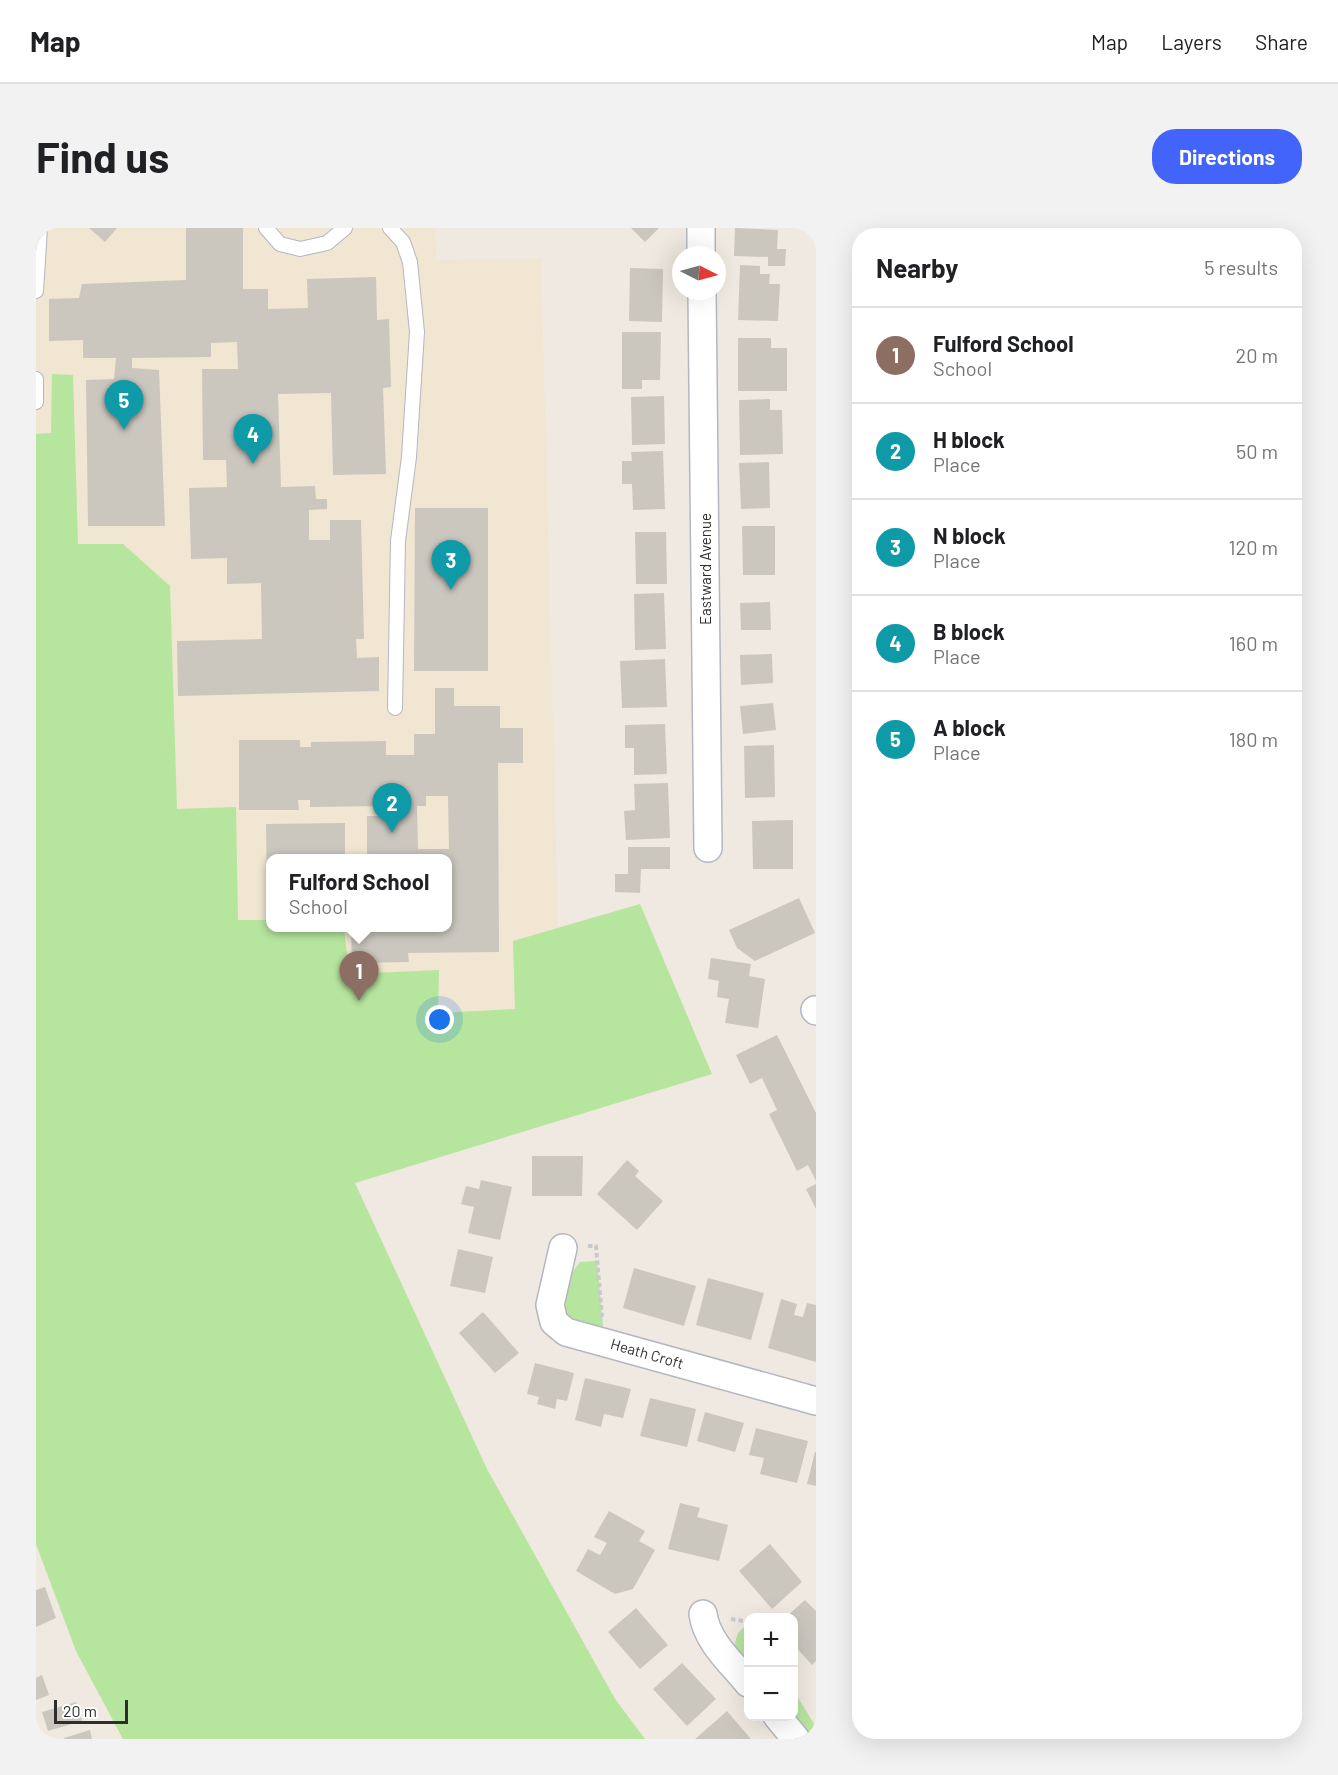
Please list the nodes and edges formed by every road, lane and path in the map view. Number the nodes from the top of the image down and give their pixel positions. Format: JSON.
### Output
{"nodes":[{"id":1,"x":40,"y":228,"type":"edge"},
{"id":2,"x":266,"y":228,"type":"edge"},
{"id":3,"x":345,"y":228,"type":"edge"},
{"id":4,"x":390,"y":228,"type":"edge"},
{"id":5,"x":700,"y":228,"type":"edge"},
{"id":6,"x":701,"y":246,"type":"edge"},
{"id":7,"x":36,"y":291,"type":"edge"},
{"id":8,"x":702,"y":300,"type":"edge"},
{"id":9,"x":36,"y":380,"type":"edge"},
{"id":10,"x":36,"y":402,"type":"edge"},
{"id":11,"x":395,"y":708,"type":"dead end"},
{"id":12,"x":708,"y":848,"type":"dead end"},
{"id":13,"x":563,"y":1248,"type":"joint"},
{"id":14,"x":604,"y":1342,"type":"junction"},
{"id":15,"x":816,"y":1401,"type":"edge"},
{"id":16,"x":703,"y":1614,"type":"dead end"},
{"id":17,"x":744,"y":1678,"type":"edge"},
{"id":18,"x":781,"y":1721,"type":"edge"},
{"id":19,"x":796,"y":1739,"type":"edge"}],
"edges":[{"from":1,"to":7,"type":"lane"},
{"from":2,"to":3,"type":"lane"},
{"from":4,"to":11,"type":"lane"},
{"from":5,"to":6,"type":"street"},
{"from":8,"to":12,"type":"street","name":"Eastward Avenue"},
{"from":9,"to":10,"type":"lane"},
{"from":13,"to":14,"type":"path"},
{"from":13,"to":14,"type":"street","name":"Heath Croft"},
{"from":14,"to":15,"type":"street","name":"Heath Croft"},
{"from":16,"to":17,"type":"street"},
{"from":18,"to":19,"type":"street"}]}
